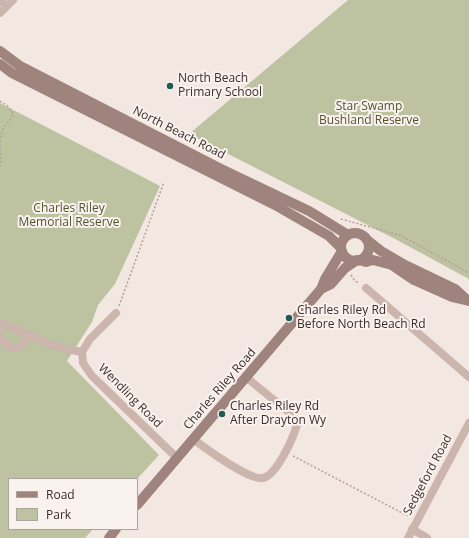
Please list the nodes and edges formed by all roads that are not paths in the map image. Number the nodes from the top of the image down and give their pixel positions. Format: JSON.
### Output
{"nodes":[{"id":1,"x":12,"y":0,"type":"edge"},
{"id":2,"x":0,"y":13,"type":"edge"},
{"id":3,"x":0,"y":51,"type":"edge"},
{"id":4,"x":0,"y":64,"type":"edge"},
{"id":5,"x":348,"y":234,"type":"junction"},
{"id":6,"x":368,"y":240,"type":"junction"},
{"id":7,"x":342,"y":249,"type":"junction"},
{"id":8,"x":359,"y":260,"type":"junction"},
{"id":9,"x":366,"y":288,"type":"dead end"},
{"id":10,"x":322,"y":289,"type":"junction"},
{"id":11,"x":468,"y":301,"type":"edge"},
{"id":12,"x":116,"y":313,"type":"road end"},
{"id":13,"x":0,"y":327,"type":"edge"},
{"id":14,"x":28,"y":335,"type":"junction"},
{"id":15,"x":0,"y":337,"type":"edge"},
{"id":16,"x":82,"y":352,"type":"junction"},
{"id":17,"x":469,"y":377,"type":"edge"},
{"id":18,"x":247,"y":378,"type":"junction"},
{"id":19,"x":469,"y":423,"type":"edge"},
{"id":20,"x":193,"y":439,"type":"junction"},
{"id":21,"x":177,"y":458,"type":"junction"},
{"id":22,"x":138,"y":504,"type":"edge"},
{"id":23,"x":412,"y":529,"type":"junction"},
{"id":24,"x":115,"y":530,"type":"edge"},
{"id":25,"x":109,"y":538,"type":"edge"},
{"id":26,"x":408,"y":538,"type":"edge"},
{"id":27,"x":427,"y":538,"type":"edge"}],
"edges":[{"from":1,"to":2,"type":"street"},
{"from":3,"to":5,"type":"main road","name":"North Beach Road"},
{"from":4,"to":7,"type":"main road","name":"North Beach Road"},
{"from":5,"to":6,"type":"main road","name":"North Beach Road"},
{"from":5,"to":7,"type":"main road"},
{"from":6,"to":8,"type":"main road"},
{"from":6,"to":11,"type":"main road","name":"North Beach Road"},
{"from":7,"to":8,"type":"main road","name":"North Beach Road"},
{"from":7,"to":10,"type":"main road","name":"Charles Riley Road"},
{"from":8,"to":10,"type":"main road","name":"Charles Riley Road"},
{"from":8,"to":11,"type":"main road","name":"North Beach Road"},
{"from":9,"to":17,"type":"street"},
{"from":10,"to":18,"type":"main road","name":"Charles Riley Road"},
{"from":12,"to":16,"type":"street"},
{"from":13,"to":14,"type":"street"},
{"from":14,"to":15,"type":"street"},
{"from":14,"to":16,"type":"street"},
{"from":16,"to":21,"type":"street","name":"Wendling Road"},
{"from":18,"to":20,"type":"main road","name":"Charles Riley Road"},
{"from":18,"to":20,"type":"street"},
{"from":19,"to":23,"type":"street","name":"Sedgeford Road"},
{"from":20,"to":21,"type":"main road","name":"Charles Riley Road"},
{"from":21,"to":22,"type":"main road","name":"Charles Riley Road"},
{"from":23,"to":26,"type":"street","name":"Sedgeford Road"},
{"from":23,"to":27,"type":"street"},
{"from":24,"to":25,"type":"main road"}]}
